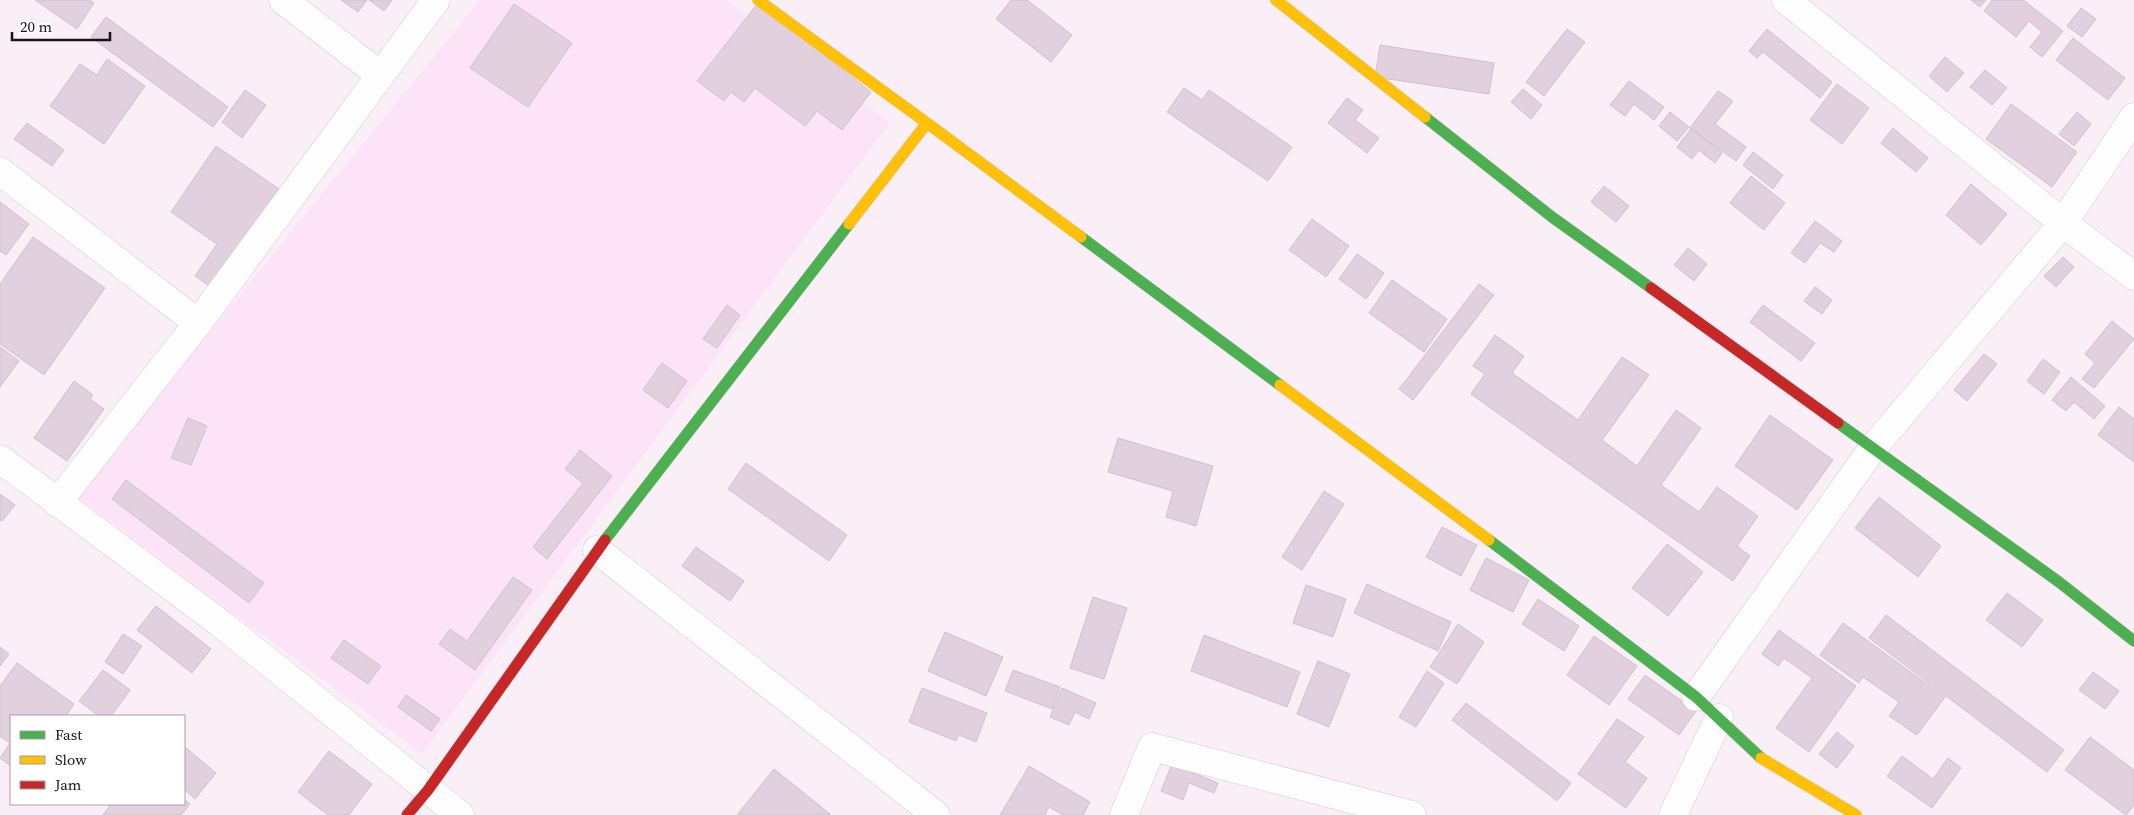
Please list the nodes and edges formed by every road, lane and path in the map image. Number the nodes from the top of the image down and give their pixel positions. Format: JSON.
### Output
{"nodes":[{"id":1,"x":283,"y":0,"type":"edge"},
{"id":2,"x":436,"y":0,"type":"edge"},
{"id":3,"x":758,"y":0,"type":"edge"},
{"id":4,"x":1276,"y":0,"type":"edge"},
{"id":5,"x":1786,"y":0,"type":"edge"},
{"id":6,"x":380,"y":75,"type":"junction"},
{"id":7,"x":2134,"y":117,"type":"edge"},
{"id":8,"x":927,"y":124,"type":"junction"},
{"id":9,"x":0,"y":171,"type":"edge"},
{"id":10,"x":2063,"y":223,"type":"junction"},
{"id":11,"x":2134,"y":276,"type":"edge"},
{"id":12,"x":198,"y":323,"type":"junction"},
{"id":13,"x":1873,"y":448,"type":"junction"},
{"id":14,"x":0,"y":459,"type":"edge"},
{"id":15,"x":57,"y":503,"type":"junction"},
{"id":16,"x":598,"y":550,"type":"junction"},
{"id":17,"x":2134,"y":641,"type":"edge"},
{"id":18,"x":1696,"y":697,"type":"junction"},
{"id":19,"x":1719,"y":718,"type":"junction"},
{"id":20,"x":428,"y":790,"type":"junction"},
{"id":21,"x":407,"y":815,"type":"edge"},
{"id":22,"x":460,"y":815,"type":"edge"},
{"id":23,"x":936,"y":815,"type":"edge"},
{"id":24,"x":1124,"y":815,"type":"edge"},
{"id":25,"x":1412,"y":815,"type":"edge"},
{"id":26,"x":1674,"y":815,"type":"edge"},
{"id":27,"x":1856,"y":815,"type":"edge"}],
"edges":[{"from":1,"to":6,"type":"street"},
{"from":2,"to":6,"type":"street"},
{"from":3,"to":8,"type":"street"},
{"from":4,"to":13,"type":"street"},
{"from":5,"to":10,"type":"street"},
{"from":6,"to":12,"type":"street"},
{"from":7,"to":10,"type":"street"},
{"from":8,"to":16,"type":"street"},
{"from":8,"to":18,"type":"street"},
{"from":9,"to":12,"type":"street"},
{"from":10,"to":11,"type":"street"},
{"from":10,"to":13,"type":"street"},
{"from":12,"to":15,"type":"street"},
{"from":13,"to":17,"type":"street"},
{"from":13,"to":18,"type":"street"},
{"from":14,"to":15,"type":"street"},
{"from":15,"to":20,"type":"street"},
{"from":16,"to":20,"type":"street"},
{"from":16,"to":23,"type":"street"},
{"from":18,"to":19,"type":"street"},
{"from":19,"to":26,"type":"street"},
{"from":19,"to":27,"type":"street"},
{"from":20,"to":21,"type":"street"},
{"from":20,"to":22,"type":"street"},
{"from":24,"to":25,"type":"street"}]}
